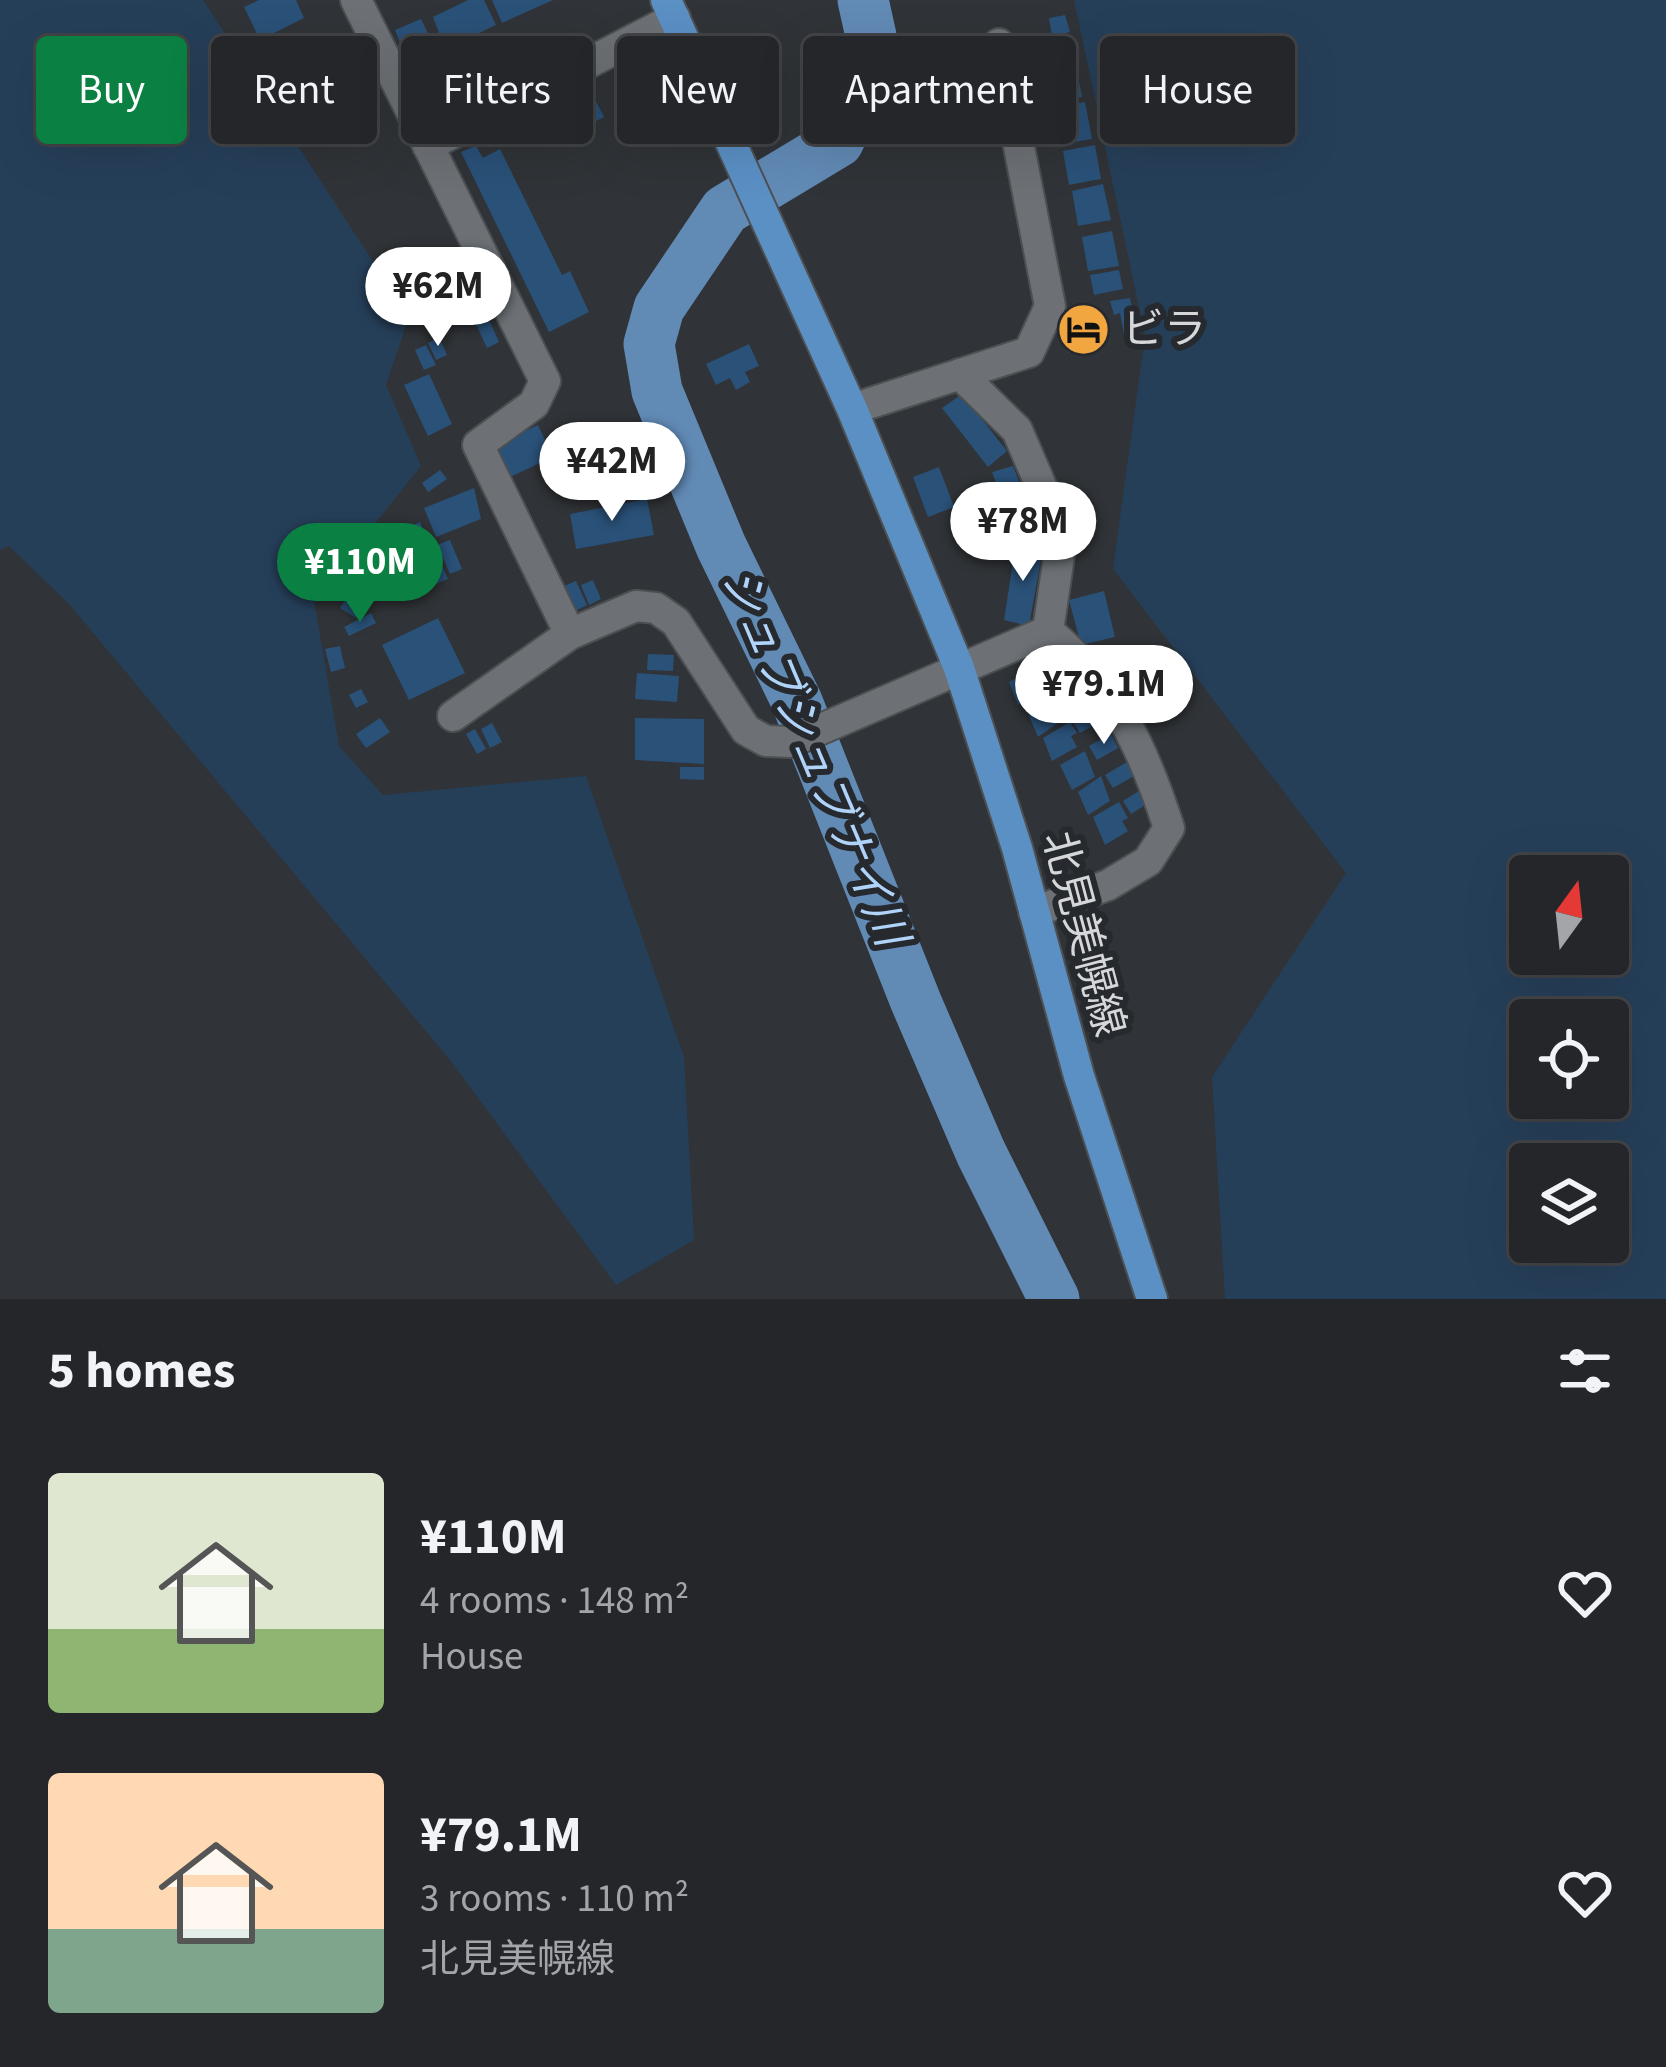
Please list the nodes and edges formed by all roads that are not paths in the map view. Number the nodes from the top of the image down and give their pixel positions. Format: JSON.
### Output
{"nodes":[{"id":1,"x":356,"y":0,"type":"edge"},
{"id":2,"x":670,"y":9,"type":"edge"},
{"id":3,"x":1018,"y":144,"type":"edge"},
{"id":4,"x":428,"y":146,"type":"junction"},
{"id":5,"x":960,"y":374,"type":"junction"},
{"id":6,"x":852,"y":409,"type":"junction"},
{"id":7,"x":1048,"y":631,"type":"junction"},
{"id":8,"x":570,"y":634,"type":"junction"},
{"id":9,"x":959,"y":668,"type":"junction"},
{"id":10,"x":453,"y":716,"type":"dead end"},
{"id":11,"x":1034,"y":912,"type":"junction"},
{"id":12,"x":1152,"y":1299,"type":"edge"}],
"edges":[{"from":1,"to":4,"type":"street"},
{"from":2,"to":4,"type":"street"},
{"from":2,"to":6,"type":"main road","name":"北見美幌線"},
{"from":3,"to":5,"type":"street"},
{"from":4,"to":8,"type":"street"},
{"from":5,"to":6,"type":"street"},
{"from":5,"to":7,"type":"street"},
{"from":6,"to":9,"type":"main road","name":"北見美幌線"},
{"from":7,"to":9,"type":"street"},
{"from":7,"to":11,"type":"street"},
{"from":8,"to":9,"type":"street"},
{"from":8,"to":10,"type":"street"},
{"from":9,"to":11,"type":"main road","name":"北見美幌線"},
{"from":11,"to":12,"type":"main road","name":"北見美幌線"}]}
